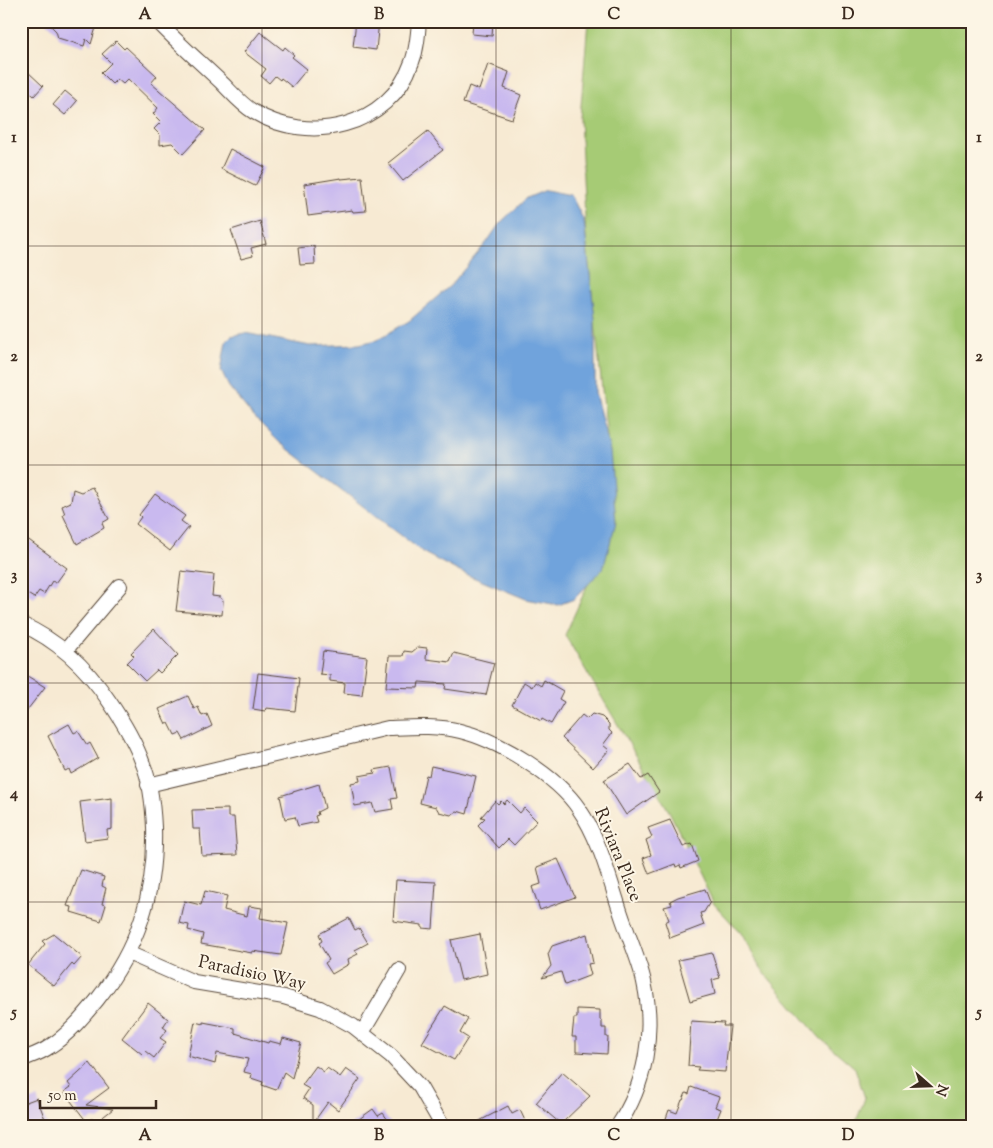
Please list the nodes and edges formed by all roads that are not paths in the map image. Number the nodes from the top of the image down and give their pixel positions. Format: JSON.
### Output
{"nodes":[{"id":1,"x":157,"y":21,"type":"edge"},
{"id":2,"x":419,"y":21,"type":"edge"},
{"id":3,"x":120,"y":586,"type":"dead end"},
{"id":4,"x":21,"y":624,"type":"edge"},
{"id":5,"x":65,"y":651,"type":"junction"},
{"id":6,"x":148,"y":785,"type":"junction"},
{"id":7,"x":128,"y":953,"type":"junction"},
{"id":8,"x":399,"y":970,"type":"dead end"},
{"id":9,"x":362,"y":1033,"type":"junction"},
{"id":10,"x":21,"y":1060,"type":"edge"},
{"id":11,"x":443,"y":1127,"type":"edge"},
{"id":12,"x":617,"y":1127,"type":"edge"}],
"edges":[{"from":1,"to":2,"type":"street"},
{"from":3,"to":5,"type":"street"},
{"from":4,"to":5,"type":"street"},
{"from":5,"to":6,"type":"street"},
{"from":6,"to":7,"type":"street"},
{"from":6,"to":12,"type":"street","name":"Riviara Place"},
{"from":7,"to":9,"type":"street","name":"Paradisio Way"},
{"from":7,"to":10,"type":"street"},
{"from":8,"to":9,"type":"street"},
{"from":9,"to":11,"type":"street","name":"Paradisio Way"}]}
